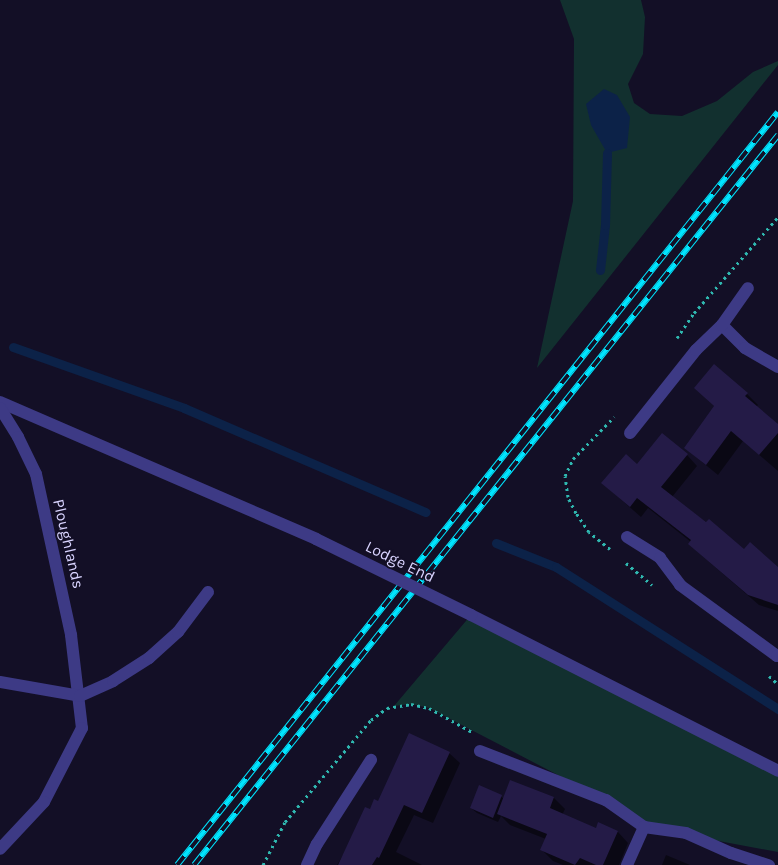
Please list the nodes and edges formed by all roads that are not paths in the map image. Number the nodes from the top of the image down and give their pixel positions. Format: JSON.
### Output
{"nodes":[{"id":1,"x":748,"y":288,"type":"dead end"},
{"id":2,"x":722,"y":324,"type":"junction"},
{"id":3,"x":778,"y":367,"type":"edge"},
{"id":4,"x":0,"y":402,"type":"edge"},
{"id":5,"x":0,"y":408,"type":"edge"},
{"id":6,"x":630,"y":433,"type":"dead end"},
{"id":7,"x":627,"y":537,"type":"dead end"},
{"id":8,"x":208,"y":592,"type":"dead end"},
{"id":9,"x":778,"y":656,"type":"edge"},
{"id":10,"x":0,"y":682,"type":"edge"},
{"id":11,"x":80,"y":696,"type":"junction"},
{"id":12,"x":480,"y":751,"type":"dead end"},
{"id":13,"x":371,"y":760,"type":"dead end"},
{"id":14,"x":778,"y":770,"type":"edge"},
{"id":15,"x":644,"y":827,"type":"junction"},
{"id":16,"x":0,"y":849,"type":"edge"},
{"id":17,"x":307,"y":865,"type":"edge"},
{"id":18,"x":627,"y":865,"type":"edge"},
{"id":19,"x":769,"y":865,"type":"edge"}],
"edges":[{"from":1,"to":2,"type":"street"},
{"from":2,"to":3,"type":"street"},
{"from":2,"to":6,"type":"street"},
{"from":4,"to":14,"type":"street","name":"Lodge End","bridge":true},
{"from":5,"to":11,"type":"street","name":"Ploughlands"},
{"from":7,"to":9,"type":"street"},
{"from":8,"to":11,"type":"street"},
{"from":10,"to":11,"type":"street"},
{"from":11,"to":16,"type":"street","name":"Ploughlands"},
{"from":12,"to":15,"type":"street"},
{"from":13,"to":17,"type":"street"},
{"from":15,"to":18,"type":"street"},
{"from":15,"to":19,"type":"street"}]}
